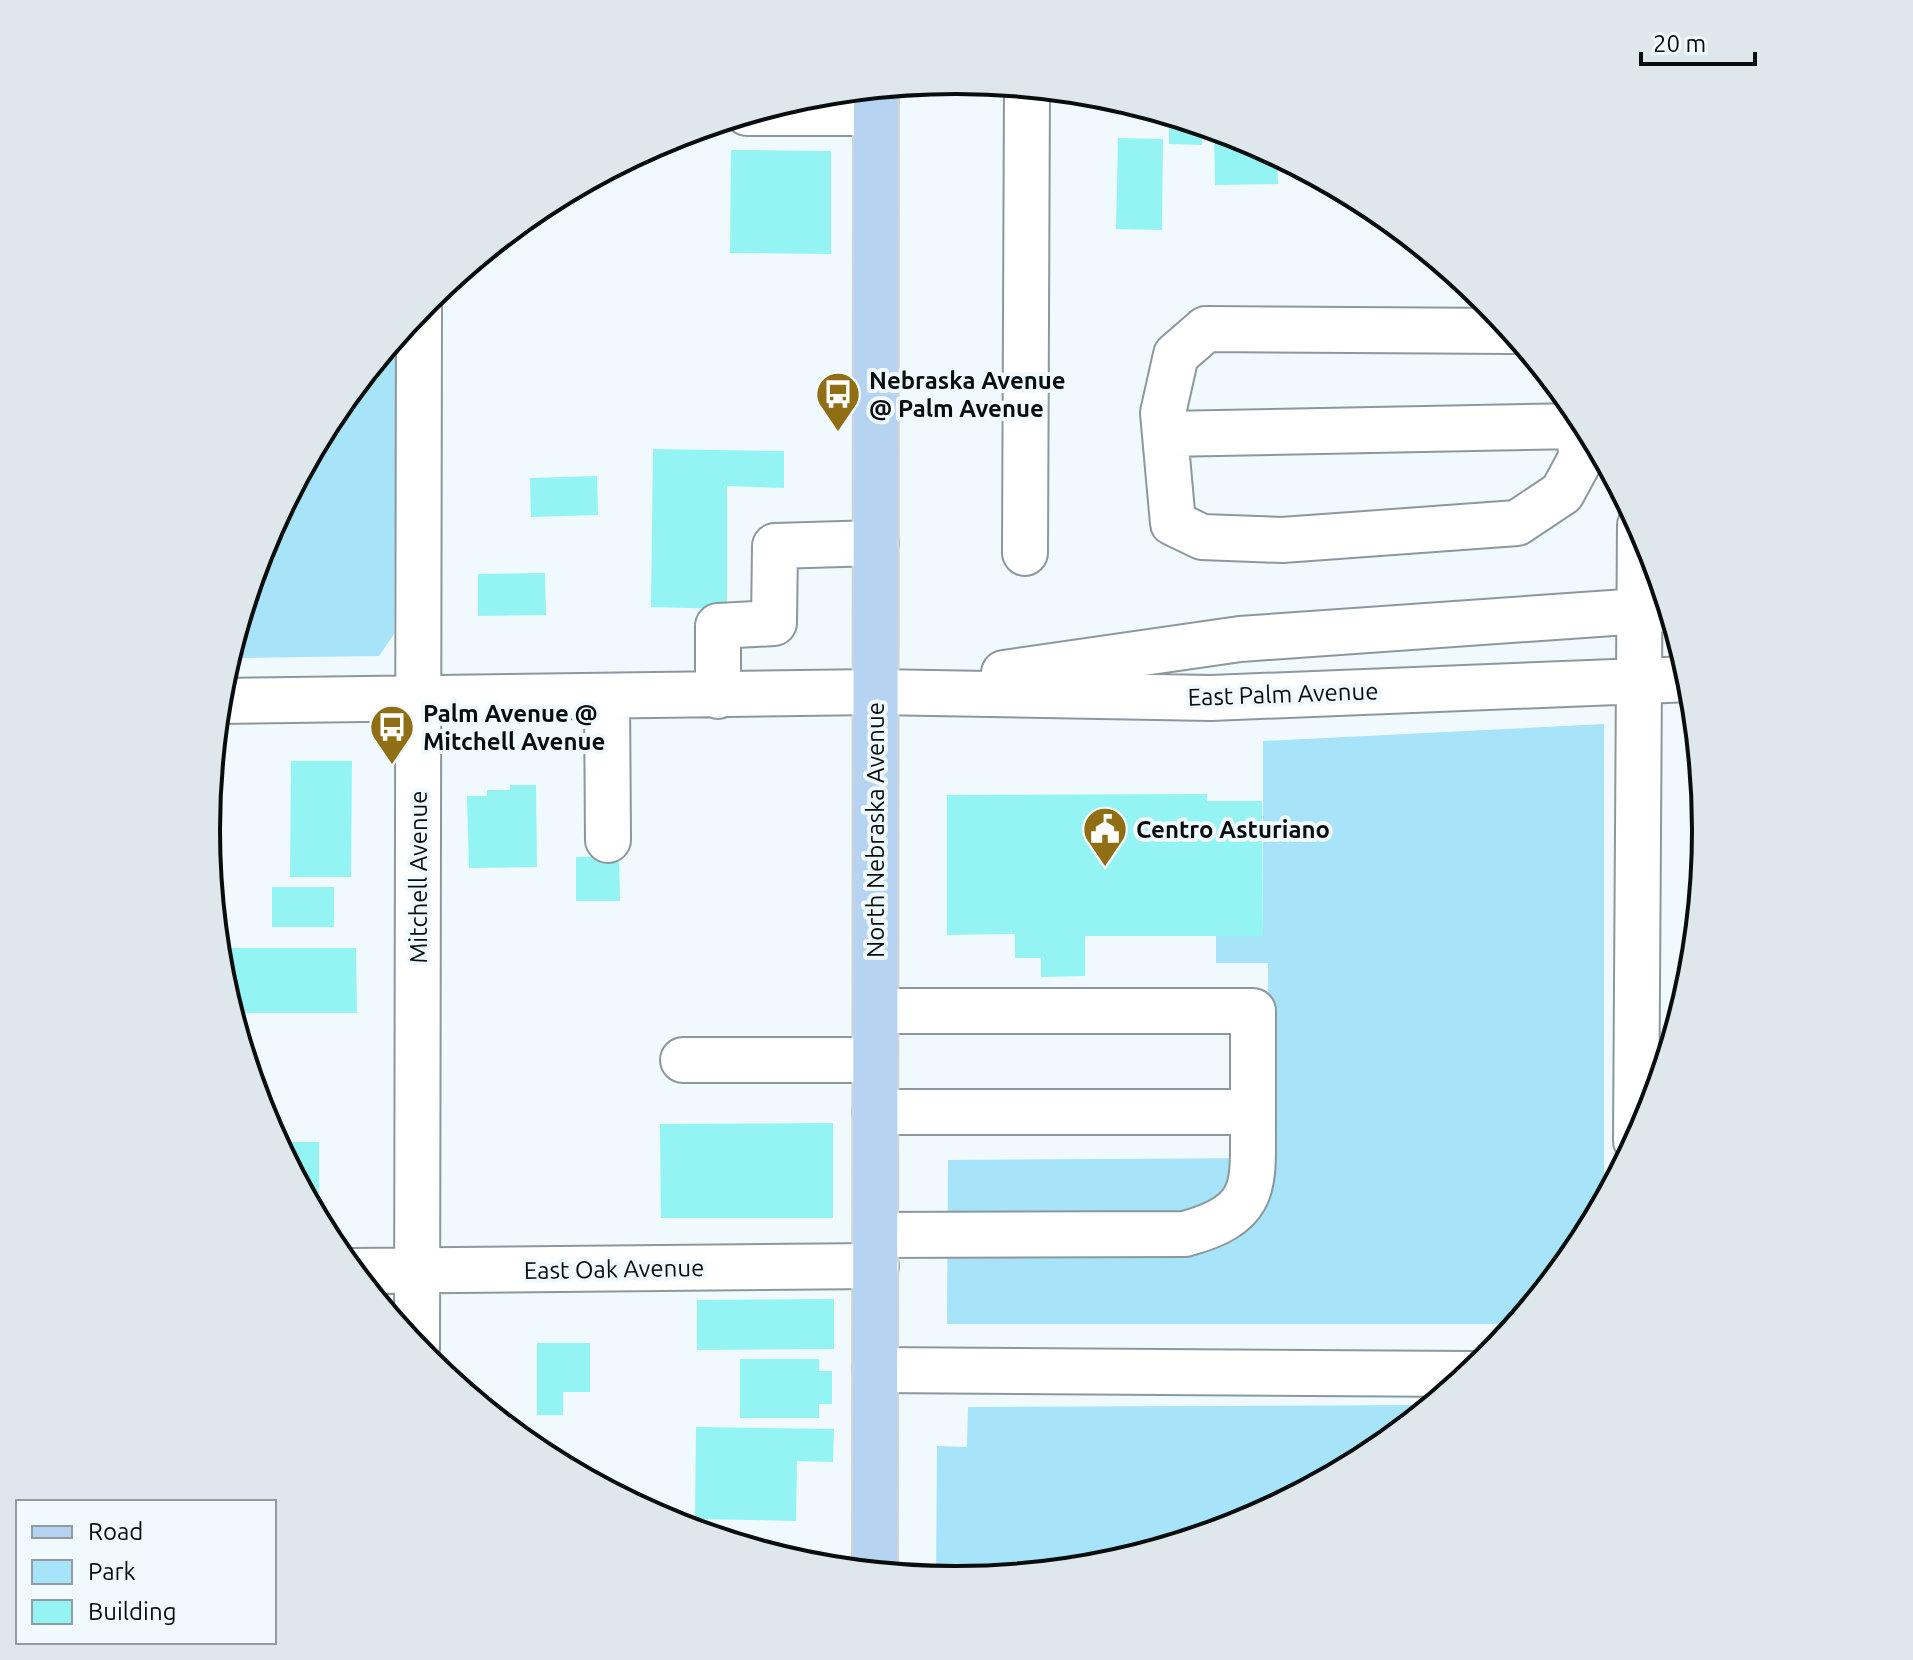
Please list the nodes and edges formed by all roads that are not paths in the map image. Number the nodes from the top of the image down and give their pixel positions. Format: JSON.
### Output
{"nodes":[{"id":1,"x":1027,"y":98,"type":"edge"},
{"id":2,"x":876,"y":101,"type":"edge"},
{"id":3,"x":828,"y":105,"type":"edge"},
{"id":4,"x":419,"y":328,"type":"edge"},
{"id":5,"x":1497,"y":331,"type":"edge"},
{"id":6,"x":1567,"y":419,"type":"edge"},
{"id":7,"x":1165,"y":434,"type":"junction"},
{"id":8,"x":1580,"y":440,"type":"edge"},
{"id":9,"x":876,"y":543,"type":"junction"},
{"id":10,"x":1025,"y":553,"type":"dead end"},
{"id":11,"x":1651,"y":588,"type":"edge"},
{"id":12,"x":1655,"y":610,"type":"edge"},
{"id":13,"x":1677,"y":680,"type":"edge"},
{"id":14,"x":1640,"y":682,"type":"junction"},
{"id":15,"x":875,"y":692,"type":"junction"},
{"id":16,"x":718,"y":696,"type":"junction"},
{"id":17,"x":607,"y":697,"type":"junction"},
{"id":18,"x":419,"y":700,"type":"junction"},
{"id":19,"x":233,"y":701,"type":"edge"},
{"id":20,"x":608,"y":840,"type":"dead end"},
{"id":21,"x":876,"y":1011,"type":"junction"},
{"id":22,"x":683,"y":1060,"type":"dead end"},
{"id":23,"x":875,"y":1060,"type":"junction"},
{"id":24,"x":1648,"y":1080,"type":"edge"},
{"id":25,"x":875,"y":1112,"type":"junction"},
{"id":26,"x":1253,"y":1112,"type":"junction"},
{"id":27,"x":876,"y":1251,"type":"junction"},
{"id":28,"x":417,"y":1270,"type":"junction"},
{"id":29,"x":368,"y":1271,"type":"edge"},
{"id":30,"x":417,"y":1330,"type":"edge"},
{"id":31,"x":875,"y":1370,"type":"junction"},
{"id":32,"x":1452,"y":1374,"type":"edge"},
{"id":33,"x":875,"y":1561,"type":"edge"}],
"edges":[{"from":1,"to":10,"type":"street"},
{"from":2,"to":3,"type":"street"},
{"from":2,"to":9,"type":"main road","name":"North Nebraska Avenue"},
{"from":4,"to":18,"type":"street","name":"Mitchell Avenue"},
{"from":5,"to":7,"type":"street"},
{"from":6,"to":7,"type":"street"},
{"from":7,"to":8,"type":"street"},
{"from":9,"to":15,"type":"main road","name":"North Nebraska Avenue"},
{"from":9,"to":16,"type":"street"},
{"from":11,"to":12,"type":"street"},
{"from":12,"to":14,"type":"street"},
{"from":12,"to":15,"type":"street","name":"East Palm Avenue"},
{"from":13,"to":14,"type":"street","name":"East Palm Avenue"},
{"from":14,"to":15,"type":"street","name":"East Palm Avenue"},
{"from":14,"to":24,"type":"street"},
{"from":15,"to":16,"type":"street","name":"East Palm Avenue"},
{"from":15,"to":21,"type":"main road","name":"North Nebraska Avenue"},
{"from":16,"to":17,"type":"street","name":"East Palm Avenue"},
{"from":17,"to":18,"type":"street","name":"East Palm Avenue"},
{"from":17,"to":20,"type":"street"},
{"from":18,"to":19,"type":"street","name":"East Palm Avenue"},
{"from":18,"to":28,"type":"street","name":"Mitchell Avenue"},
{"from":21,"to":23,"type":"main road","name":"North Nebraska Avenue"},
{"from":21,"to":26,"type":"street","name":"East Oak Avenue"},
{"from":22,"to":23,"type":"street"},
{"from":23,"to":25,"type":"main road","name":"North Nebraska Avenue"},
{"from":25,"to":26,"type":"street"},
{"from":25,"to":27,"type":"main road","name":"North Nebraska Avenue"},
{"from":26,"to":27,"type":"street","name":"East Oak Avenue"},
{"from":27,"to":28,"type":"street","name":"East Oak Avenue"},
{"from":27,"to":31,"type":"main road","name":"North Nebraska Avenue"},
{"from":28,"to":29,"type":"street","name":"East Oak Avenue"},
{"from":28,"to":30,"type":"street","name":"Mitchell Avenue"},
{"from":31,"to":32,"type":"street"},
{"from":31,"to":33,"type":"main road","name":"North Nebraska Avenue"}]}
